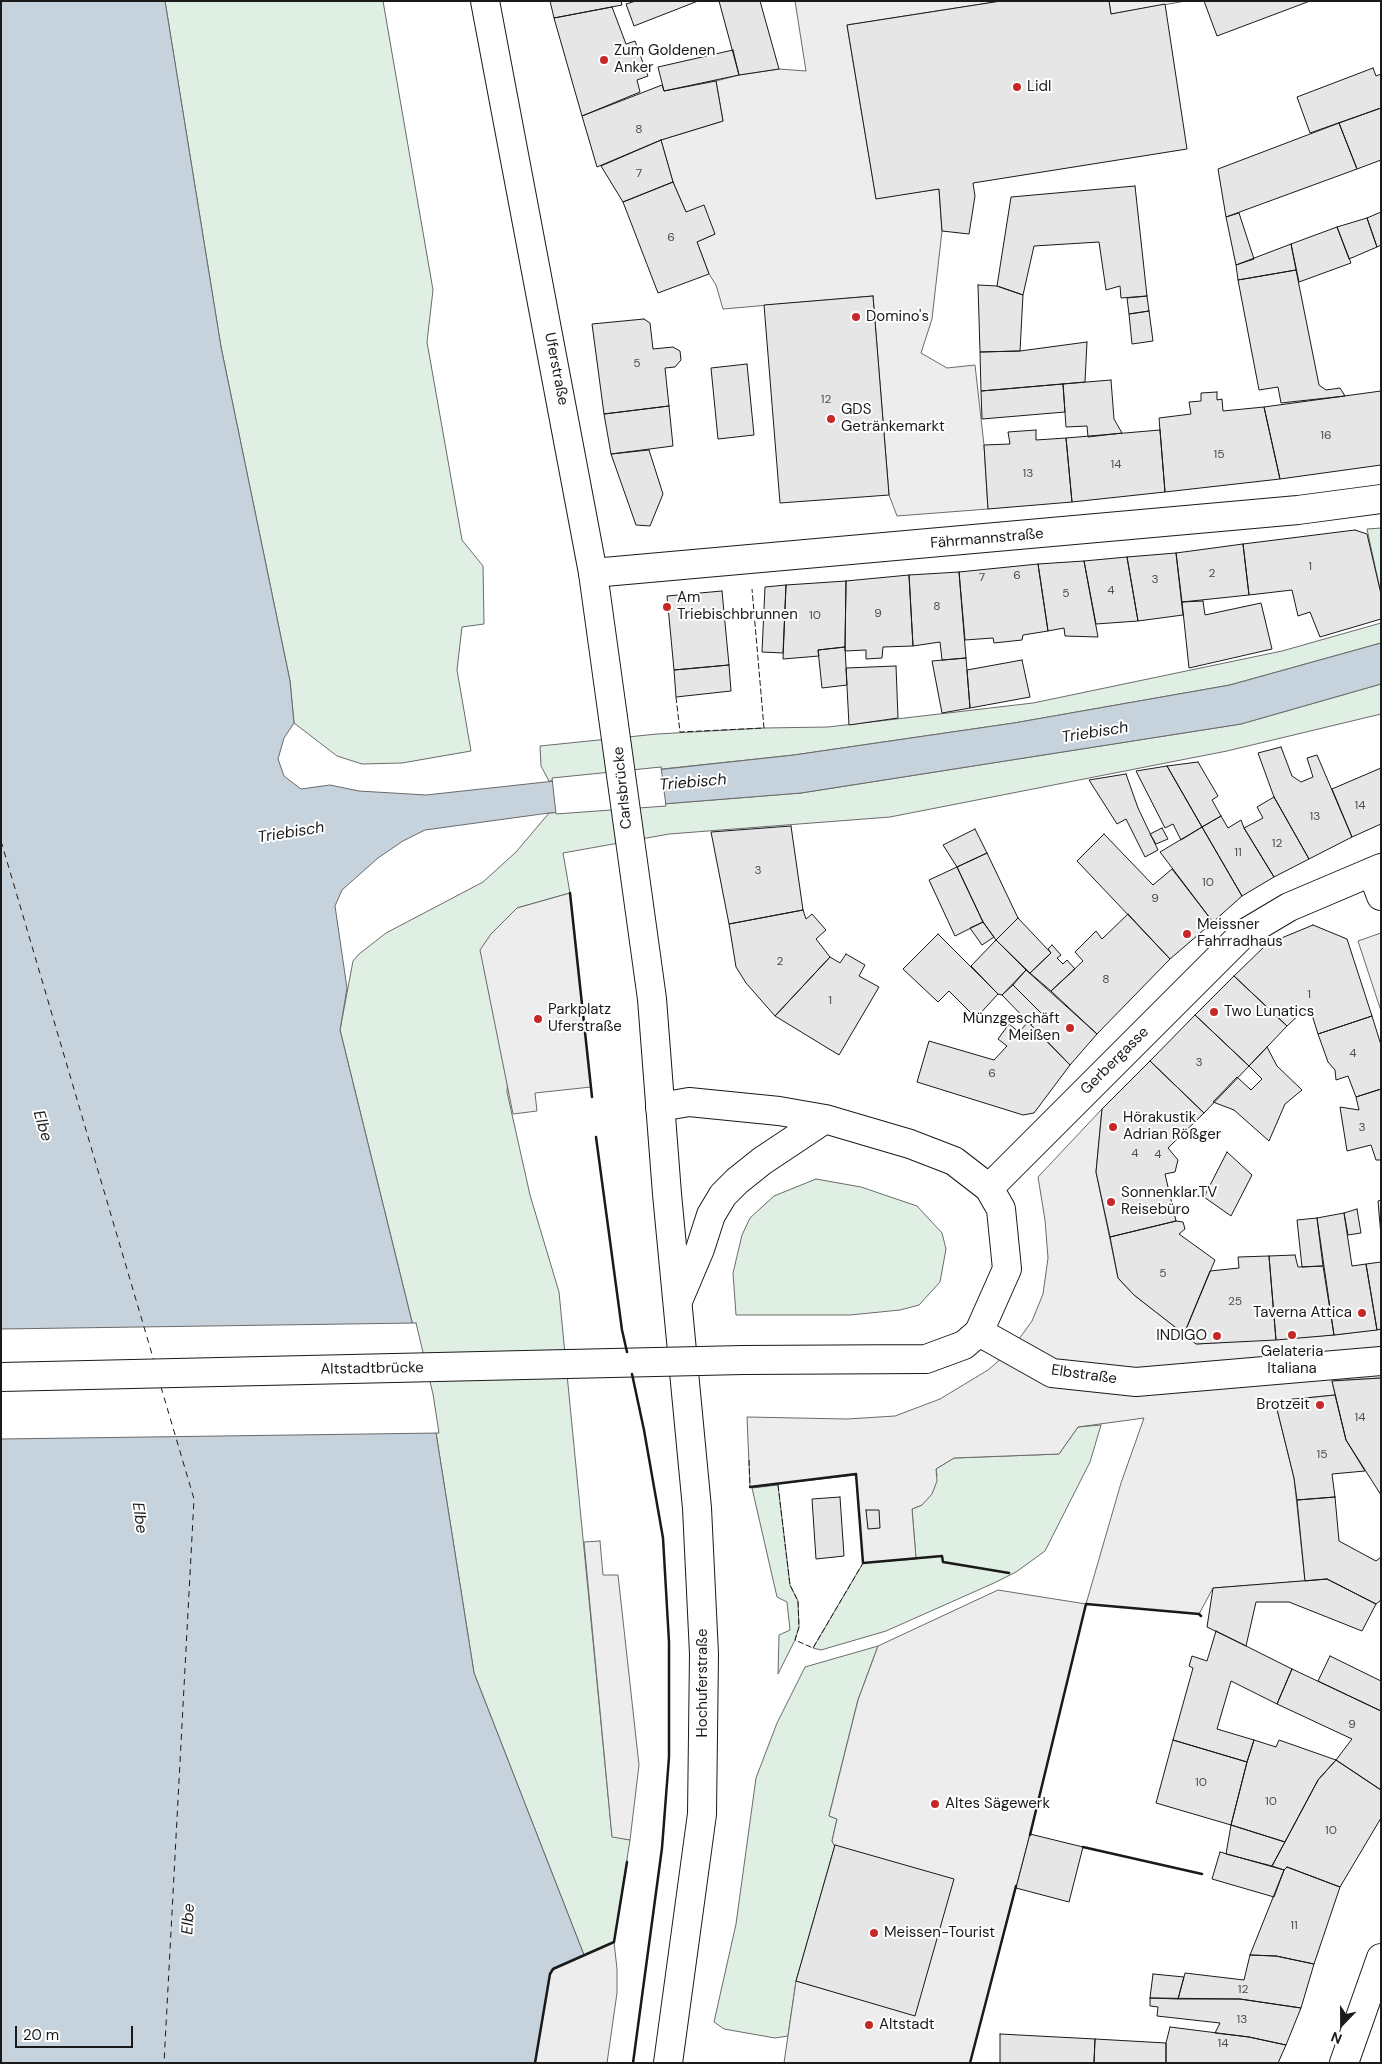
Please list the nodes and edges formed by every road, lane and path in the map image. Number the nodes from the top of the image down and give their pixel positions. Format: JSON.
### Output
{"nodes":[{"id":1,"x":485,"y":1,"type":"edge"},
{"id":2,"x":1381,"y":499,"type":"edge"},
{"id":3,"x":593,"y":573,"type":"junction"},
{"id":4,"x":617,"y":738,"type":"joint"},
{"id":5,"x":1378,"y":879,"type":"edge"},
{"id":6,"x":660,"y":1107,"type":"junction"},
{"id":7,"x":825,"y":1120,"type":"junction"},
{"id":8,"x":988,"y":1188,"type":"junction"},
{"id":9,"x":678,"y":1301,"type":"junction"},
{"id":10,"x":979,"y":1332,"type":"junction"},
{"id":11,"x":1381,"y":1361,"type":"edge"},
{"id":12,"x":1,"y":1377,"type":"edge"},
{"id":13,"x":1381,"y":1958,"type":"edge"},
{"id":14,"x":668,"y":2063,"type":"edge"},
{"id":15,"x":1344,"y":2063,"type":"edge"}],
"edges":[{"from":1,"to":3,"type":"main road","name":"Uferstraße"},
{"from":2,"to":3,"type":"main road","name":"Fährmannstraße"},
{"from":3,"to":4,"type":"main road","name":"Uferstraße"},
{"from":4,"to":6,"type":"main road","name":"Carlsbrücke"},
{"from":5,"to":8,"type":"main road","name":"Gerbergasse"},
{"from":6,"to":7,"type":"main road"},
{"from":6,"to":9,"type":"main road","name":"Hochuferstraße"},
{"from":7,"to":8,"type":"main road"},
{"from":7,"to":9,"type":"main road"},
{"from":8,"to":10,"type":"main road"},
{"from":9,"to":14,"type":"main road","name":"Hochuferstraße"},
{"from":10,"to":11,"type":"main road","name":"Elbstraße"},
{"from":10,"to":12,"type":"main road","name":"Altstadtbrücke","bridge":true},
{"from":13,"to":15,"type":"main road"}]}
